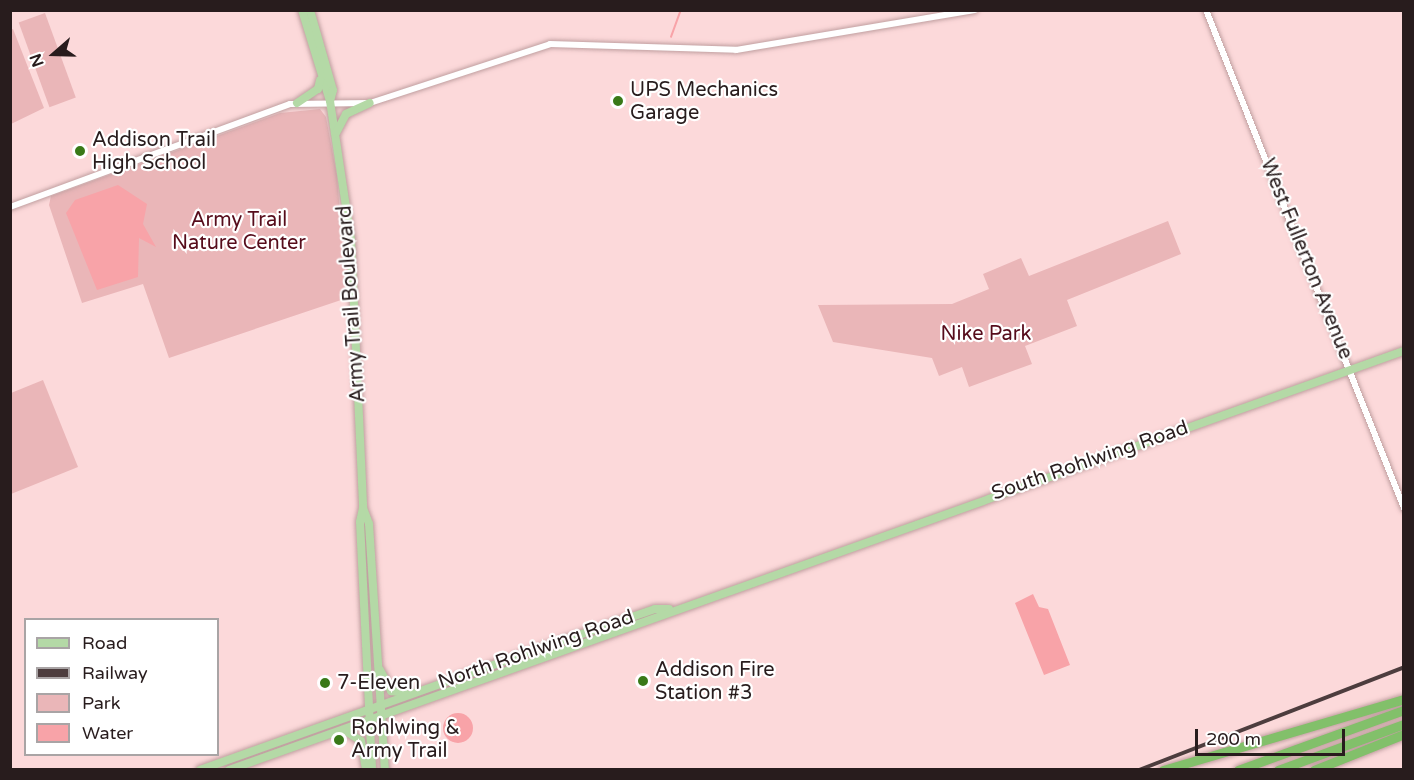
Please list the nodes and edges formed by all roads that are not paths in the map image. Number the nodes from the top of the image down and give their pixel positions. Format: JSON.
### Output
{"nodes":[{"id":1,"x":302,"y":10,"type":"edge"},
{"id":2,"x":310,"y":10,"type":"edge"},
{"id":3,"x":975,"y":10,"type":"edge"},
{"id":4,"x":1206,"y":10,"type":"edge"},
{"id":5,"x":320,"y":78,"type":"junction"},
{"id":6,"x":330,"y":101,"type":"junction"},
{"id":7,"x":297,"y":103,"type":"junction"},
{"id":8,"x":370,"y":103,"type":"junction"},
{"id":9,"x":336,"y":135,"type":"junction"},
{"id":10,"x":10,"y":207,"type":"edge"},
{"id":11,"x":1404,"y":351,"type":"edge"},
{"id":12,"x":1350,"y":370,"type":"junction"},
{"id":13,"x":363,"y":508,"type":"junction"},
{"id":14,"x":1404,"y":508,"type":"edge"},
{"id":15,"x":776,"y":571,"type":"joint"},
{"id":16,"x":670,"y":609,"type":"junction"},
{"id":17,"x":377,"y":661,"type":"junction"},
{"id":18,"x":413,"y":692,"type":"junction"},
{"id":19,"x":1404,"y":699,"type":"edge"},
{"id":20,"x":379,"y":704,"type":"junction"},
{"id":21,"x":366,"y":708,"type":"junction"},
{"id":22,"x":1404,"y":710,"type":"edge"},
{"id":23,"x":380,"y":716,"type":"junction"},
{"id":24,"x":367,"y":721,"type":"junction"},
{"id":25,"x":1404,"y":724,"type":"edge"},
{"id":26,"x":343,"y":729,"type":"junction"},
{"id":27,"x":1404,"y":734,"type":"edge"},
{"id":28,"x":200,"y":770,"type":"edge"},
{"id":29,"x":229,"y":770,"type":"edge"},
{"id":30,"x":366,"y":770,"type":"edge"},
{"id":31,"x":372,"y":770,"type":"edge"},
{"id":32,"x":385,"y":770,"type":"edge"},
{"id":33,"x":1164,"y":770,"type":"edge"},
{"id":34,"x":1238,"y":770,"type":"edge"},
{"id":35,"x":1278,"y":770,"type":"edge"},
{"id":36,"x":1314,"y":770,"type":"edge"}],
"edges":[{"from":1,"to":5,"type":"main road"},
{"from":2,"to":6,"type":"main road"},
{"from":3,"to":8,"type":"street"},
{"from":4,"to":12,"type":"street","name":"West Fullerton Avenue"},
{"from":5,"to":6,"type":"main road"},
{"from":5,"to":7,"type":"main road"},
{"from":6,"to":7,"type":"street"},
{"from":6,"to":8,"type":"street"},
{"from":6,"to":9,"type":"main road","name":"Army Trail Boulevard"},
{"from":7,"to":10,"type":"street"},
{"from":8,"to":9,"type":"main road"},
{"from":9,"to":13,"type":"main road","name":"Army Trail Boulevard"},
{"from":11,"to":12,"type":"main road","name":"South Rohlwing Road"},
{"from":12,"to":14,"type":"street","name":"West Fullerton Avenue"},
{"from":12,"to":15,"type":"main road","name":"South Rohlwing Road"},
{"from":13,"to":17,"type":"main road","name":"Army Trail Boulevard"},
{"from":13,"to":21,"type":"main road","name":"Army Trail Boulevard"},
{"from":15,"to":16,"type":"main road","name":"North Rohlwing Road"},
{"from":16,"to":18,"type":"main road","name":"North Rohlwing Road"},
{"from":16,"to":23,"type":"main road","name":"North Rohlwing Road"},
{"from":17,"to":18,"type":"main road"},
{"from":17,"to":20,"type":"main road","name":"Army Trail Boulevard"},
{"from":18,"to":20,"type":"main road","name":"North Rohlwing Road"},
{"from":19,"to":33,"type":"highway"},
{"from":20,"to":21,"type":"main road","name":"North Rohlwing Road"},
{"from":20,"to":23,"type":"main road","name":"Army Trail Boulevard"},
{"from":21,"to":24,"type":"main road","name":"Army Trail Boulevard"},
{"from":21,"to":28,"type":"main road","name":"North Rohlwing Road"},
{"from":22,"to":34,"type":"highway"},
{"from":23,"to":24,"type":"main road","name":"North Rohlwing Road"},
{"from":23,"to":32,"type":"main road","name":"Army Trail Boulevard"},
{"from":24,"to":26,"type":"main road","name":"North Rohlwing Road"},
{"from":24,"to":31,"type":"main road","name":"Army Trail Boulevard"},
{"from":25,"to":35,"type":"highway"},
{"from":26,"to":29,"type":"main road","name":"North Rohlwing Road"},
{"from":26,"to":30,"type":"main road"},
{"from":27,"to":36,"type":"highway"}]}
